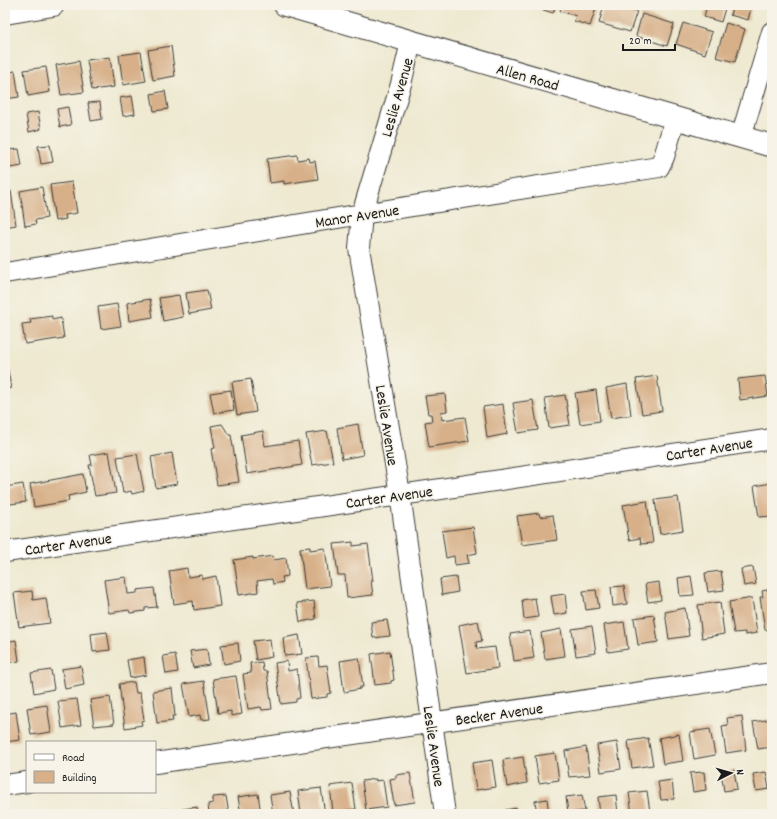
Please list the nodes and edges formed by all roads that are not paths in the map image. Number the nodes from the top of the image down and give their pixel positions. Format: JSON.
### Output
{"nodes":[{"id":1,"x":53,"y":5,"type":"edge"},
{"id":2,"x":285,"y":5,"type":"edge"},
{"id":3,"x":5,"y":13,"type":"edge"},
{"id":4,"x":772,"y":32,"type":"edge"},
{"id":5,"x":411,"y":42,"type":"junction"},
{"id":6,"x":675,"y":118,"type":"junction"},
{"id":7,"x":741,"y":137,"type":"junction"},
{"id":8,"x":772,"y":146,"type":"edge"},
{"id":9,"x":362,"y":214,"type":"junction"},
{"id":10,"x":5,"y":273,"type":"edge"},
{"id":11,"x":772,"y":439,"type":"edge"},
{"id":12,"x":400,"y":494,"type":"junction"},
{"id":13,"x":5,"y":552,"type":"edge"},
{"id":14,"x":772,"y":673,"type":"edge"},
{"id":15,"x":432,"y":722,"type":"junction"},
{"id":16,"x":156,"y":763,"type":"edge"},
{"id":17,"x":26,"y":782,"type":"edge"},
{"id":18,"x":5,"y":785,"type":"edge"},
{"id":19,"x":445,"y":814,"type":"edge"}],
"edges":[{"from":1,"to":3,"type":"main road"},
{"from":2,"to":5,"type":"main road","name":"Allen Road"},
{"from":4,"to":7,"type":"street"},
{"from":5,"to":6,"type":"main road","name":"Allen Road"},
{"from":5,"to":9,"type":"street","name":"Leslie Avenue"},
{"from":6,"to":7,"type":"main road","name":"Allen Road"},
{"from":6,"to":9,"type":"street","name":"Manor Avenue"},
{"from":7,"to":8,"type":"main road","name":"Allen Road"},
{"from":9,"to":10,"type":"street","name":"Manor Avenue"},
{"from":9,"to":12,"type":"street","name":"Leslie Avenue"},
{"from":11,"to":12,"type":"street","name":"Carter Avenue"},
{"from":12,"to":13,"type":"street","name":"Carter Avenue"},
{"from":12,"to":15,"type":"street","name":"Leslie Avenue"},
{"from":14,"to":15,"type":"street","name":"Becker Avenue"},
{"from":15,"to":16,"type":"street","name":"Becker Avenue"},
{"from":15,"to":19,"type":"street","name":"Leslie Avenue"},
{"from":17,"to":18,"type":"street"}]}
